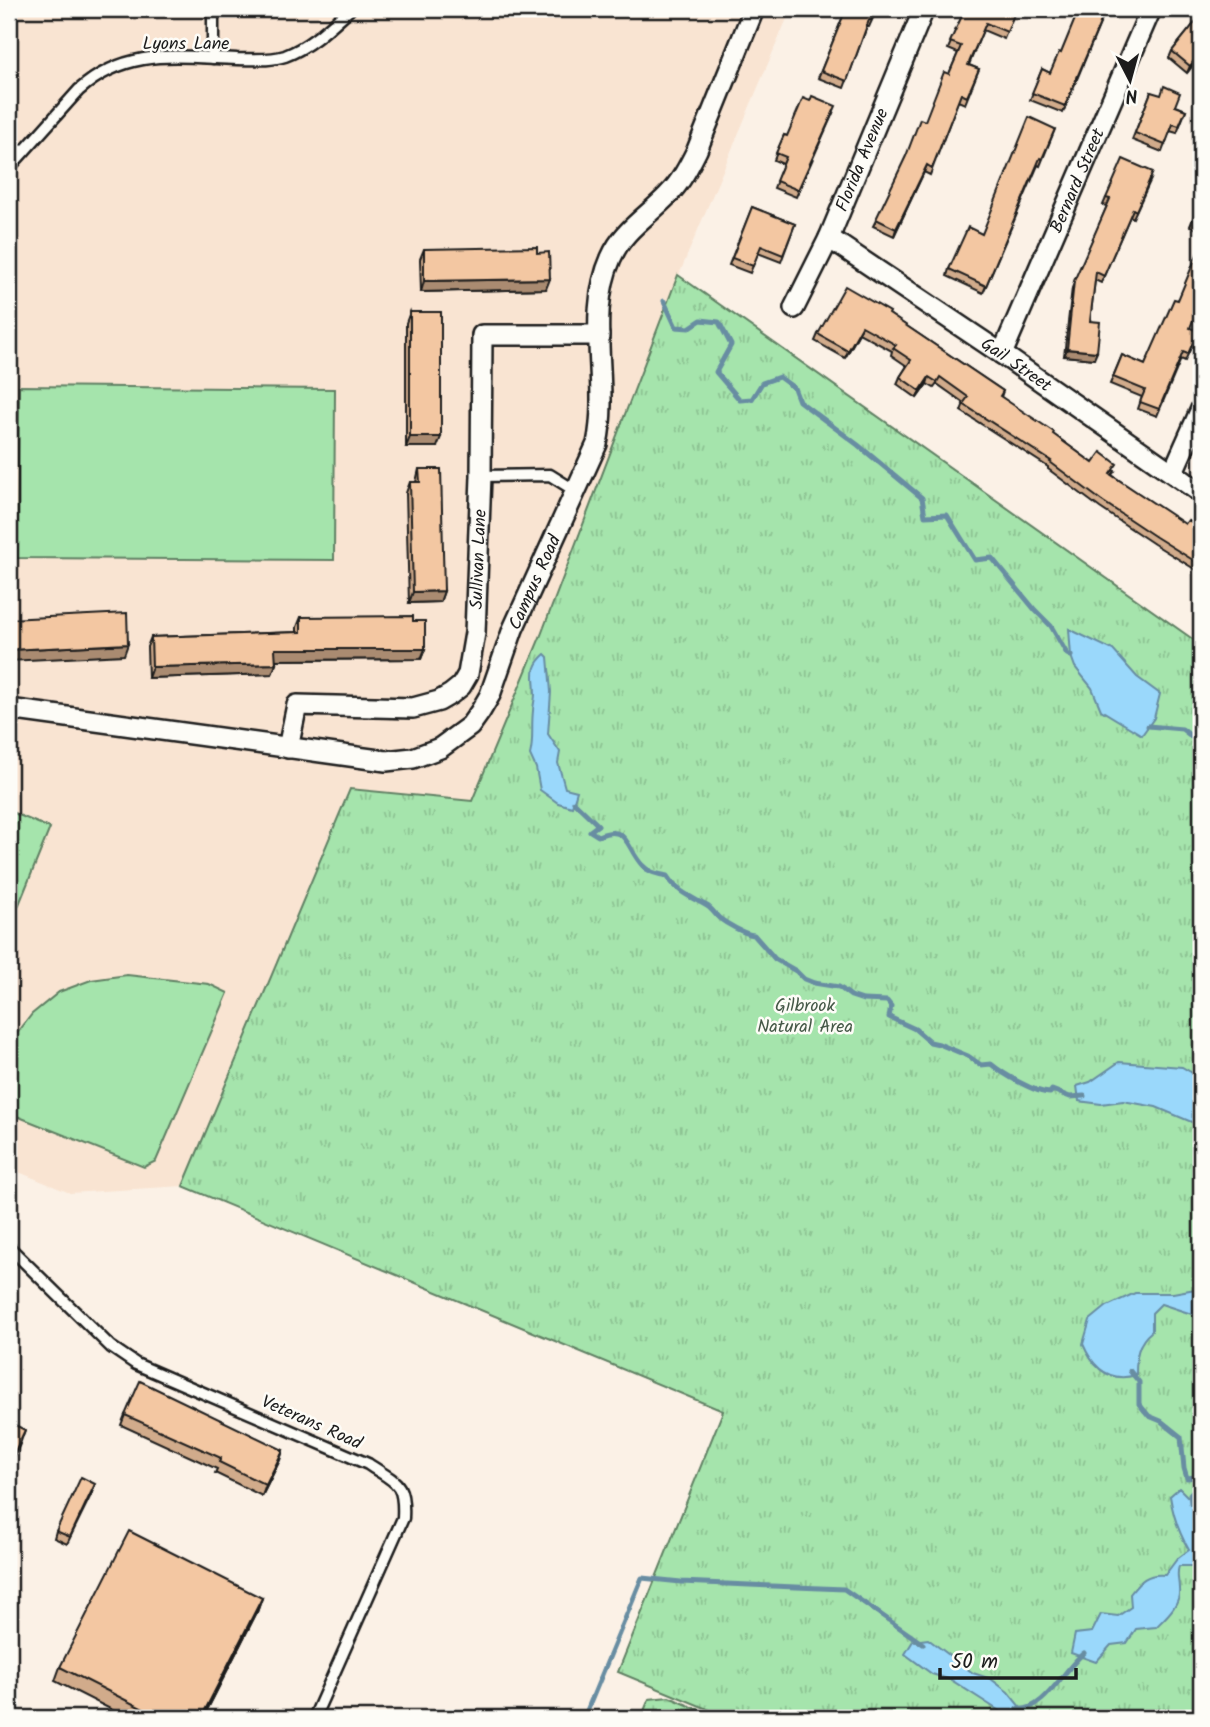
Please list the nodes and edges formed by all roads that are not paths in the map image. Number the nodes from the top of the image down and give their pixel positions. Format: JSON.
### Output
{"nodes":[{"id":1,"x":213,"y":9,"type":"edge"},
{"id":2,"x":350,"y":9,"type":"edge"},
{"id":3,"x":754,"y":9,"type":"edge"},
{"id":4,"x":924,"y":9,"type":"edge"},
{"id":5,"x":1151,"y":9,"type":"edge"},
{"id":6,"x":213,"y":58,"type":"junction"},
{"id":7,"x":9,"y":150,"type":"edge"},
{"id":8,"x":24,"y":150,"type":"junction"},
{"id":9,"x":9,"y":168,"type":"edge"},
{"id":10,"x":830,"y":238,"type":"junction"},
{"id":11,"x":794,"y":307,"type":"dead end"},
{"id":12,"x":599,"y":335,"type":"junction"},
{"id":13,"x":1002,"y":354,"type":"junction"},
{"id":14,"x":1201,"y":409,"type":"edge"},
{"id":15,"x":1173,"y":472,"type":"junction"},
{"id":16,"x":481,"y":476,"type":"junction"},
{"id":17,"x":574,"y":490,"type":"junction"},
{"id":18,"x":1201,"y":493,"type":"edge"},
{"id":19,"x":9,"y":709,"type":"edge"},
{"id":20,"x":288,"y":748,"type":"junction"},
{"id":21,"x":9,"y":1247,"type":"edge"},
{"id":22,"x":314,"y":1718,"type":"edge"}],
"edges":[{"from":1,"to":6,"type":"lane"},
{"from":2,"to":6,"type":"lane","name":"Lyons Lane"},
{"from":3,"to":12,"type":"street","name":"Campus Road"},
{"from":4,"to":10,"type":"street","name":"Florida Avenue"},
{"from":5,"to":13,"type":"street","name":"Bernard Street"},
{"from":6,"to":8,"type":"lane","name":"Lyons Lane"},
{"from":7,"to":8,"type":"lane"},
{"from":8,"to":9,"type":"lane","name":"Lyons Lane"},
{"from":10,"to":11,"type":"street","name":"Florida Avenue"},
{"from":10,"to":13,"type":"street","name":"Gail Street"},
{"from":12,"to":16,"type":"street","name":"Sullivan Lane"},
{"from":12,"to":17,"type":"street","name":"Campus Road"},
{"from":13,"to":15,"type":"street","name":"Gail Street"},
{"from":14,"to":15,"type":"street"},
{"from":15,"to":18,"type":"street","name":"Gail Street"},
{"from":16,"to":17,"type":"lane"},
{"from":16,"to":20,"type":"street","name":"Sullivan Lane"},
{"from":17,"to":20,"type":"street","name":"Campus Road"},
{"from":19,"to":20,"type":"street","name":"Campus Road"},
{"from":21,"to":22,"type":"lane","name":"Veterans Road"}]}
